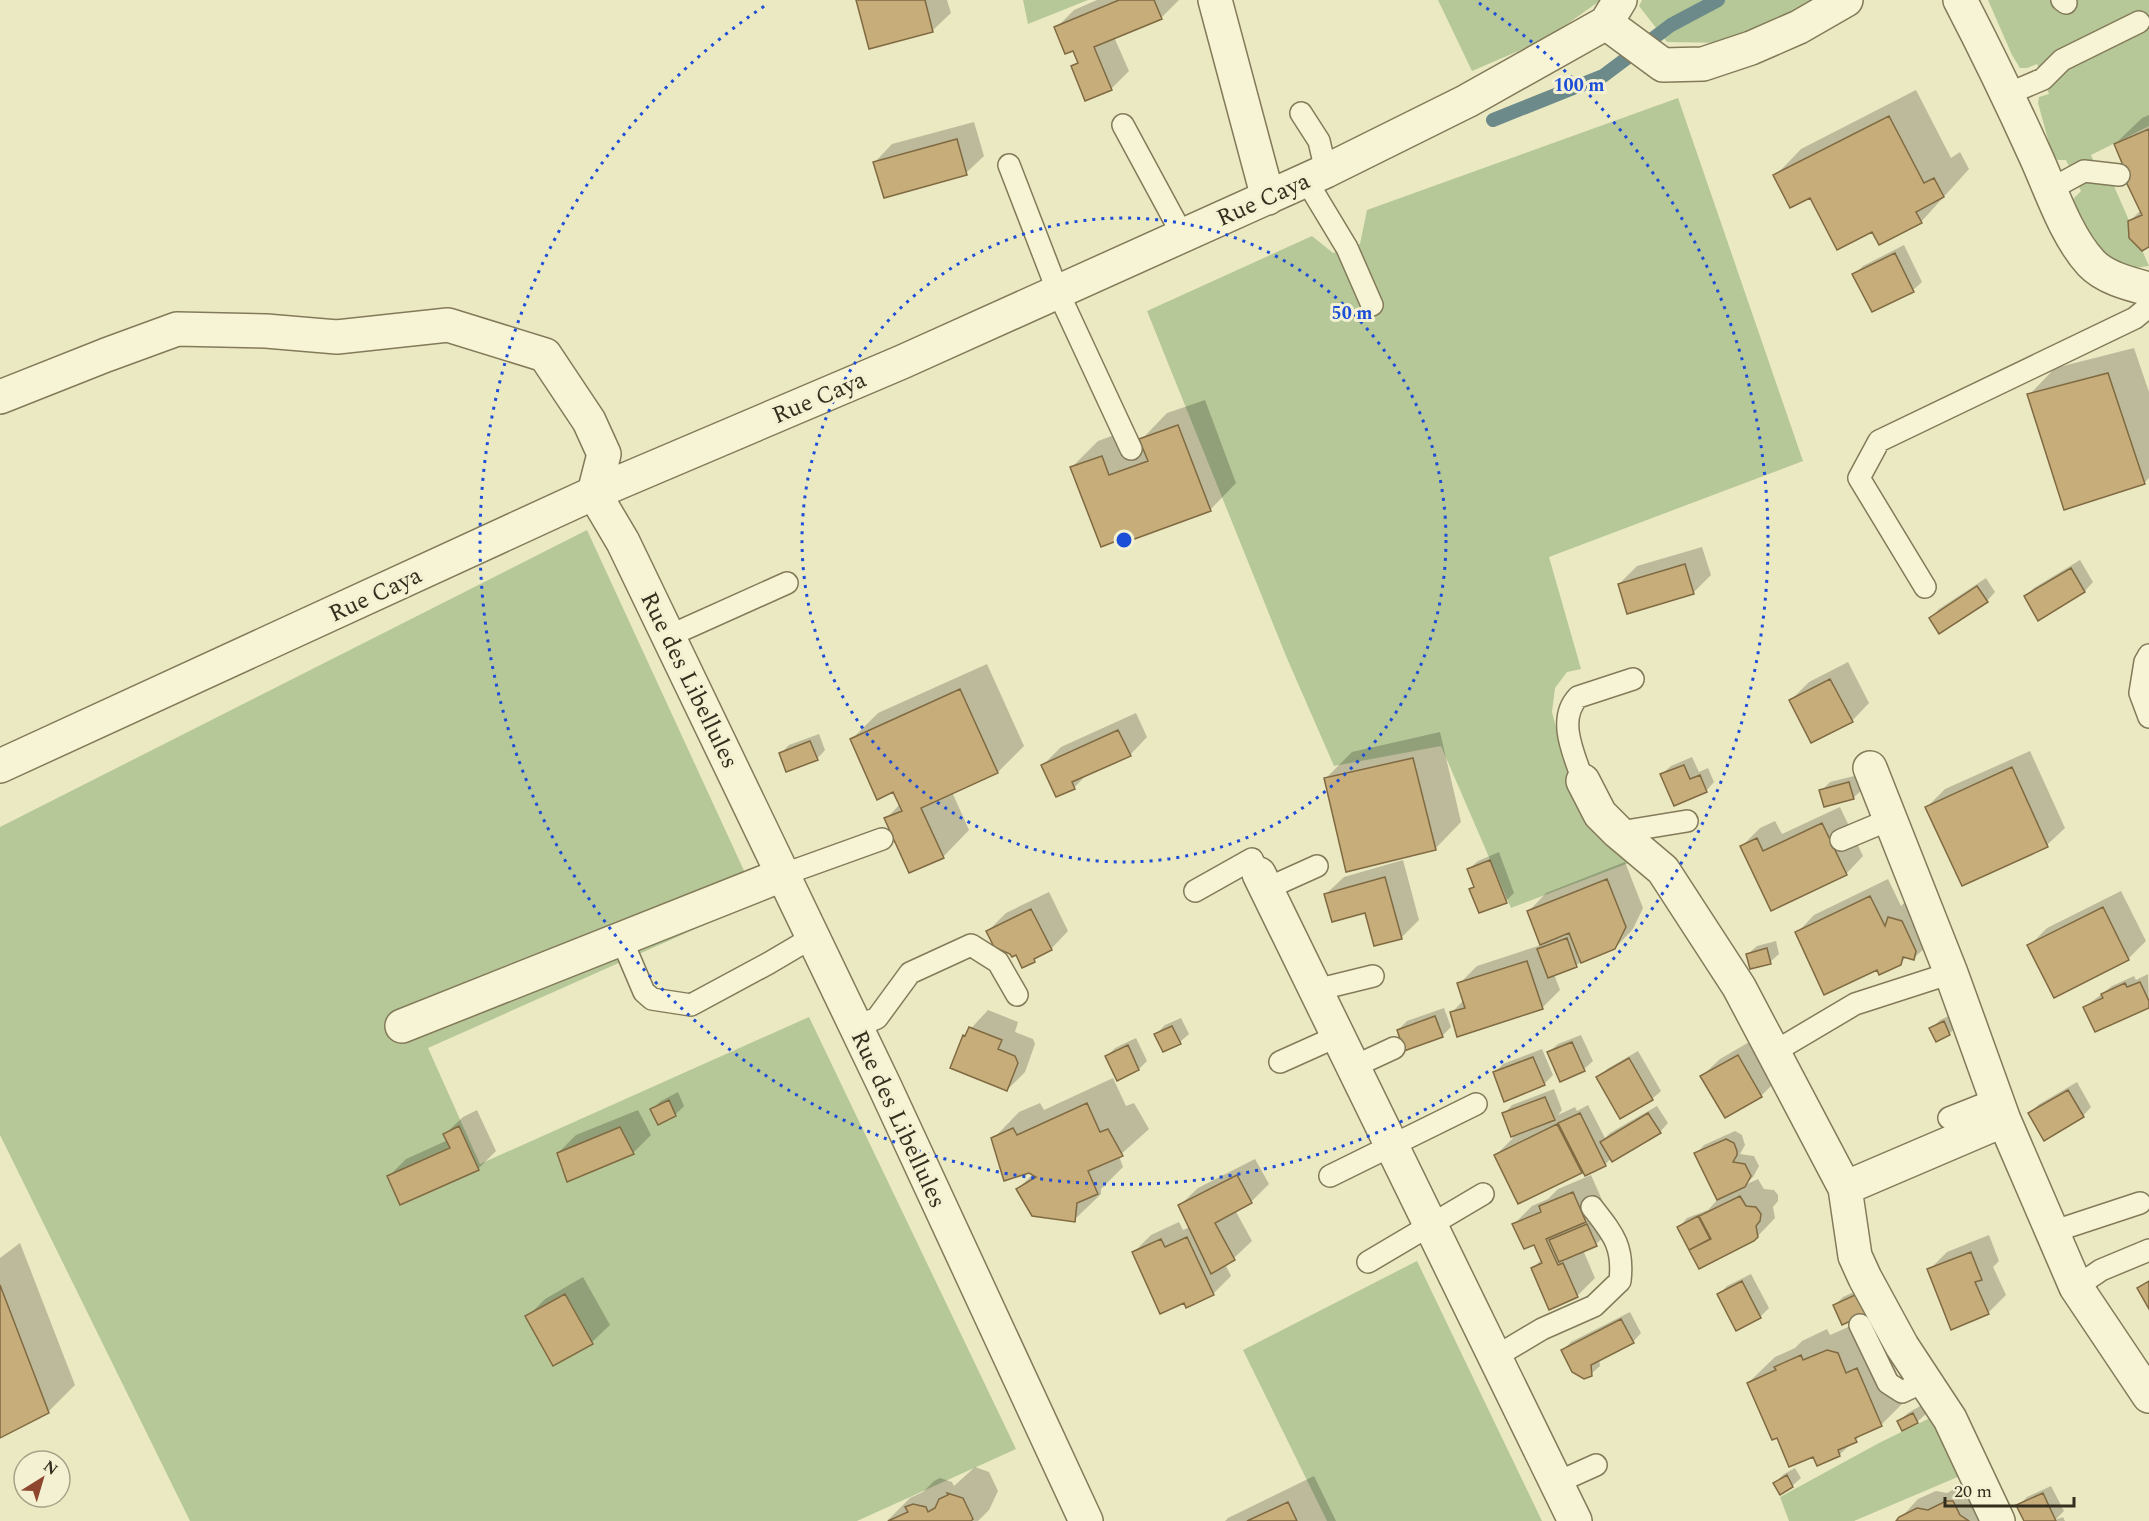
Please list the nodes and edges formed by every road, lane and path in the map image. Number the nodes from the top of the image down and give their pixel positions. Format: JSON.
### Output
{"nodes":[{"id":1,"x":1215,"y":0,"type":"edge"},
{"id":2,"x":1846,"y":0,"type":"edge"},
{"id":3,"x":1960,"y":0,"type":"edge"},
{"id":4,"x":1613,"y":12,"type":"edge"},
{"id":5,"x":2139,"y":22,"type":"dead end"},
{"id":6,"x":2008,"y":94,"type":"junction"},
{"id":7,"x":1301,"y":112,"type":"dead end"},
{"id":8,"x":1123,"y":124,"type":"dead end"},
{"id":9,"x":1009,"y":165,"type":"dead end"},
{"id":10,"x":1316,"y":175,"type":"junction"},
{"id":11,"x":2119,"y":175,"type":"dead end"},
{"id":12,"x":2051,"y":189,"type":"junction"},
{"id":13,"x":1268,"y":198,"type":"junction"},
{"id":14,"x":1183,"y":236,"type":"junction"},
{"id":15,"x":2149,"y":289,"type":"edge"},
{"id":16,"x":1058,"y":292,"type":"junction"},
{"id":17,"x":2149,"y":300,"type":"edge"},
{"id":18,"x":1372,"y":305,"type":"dead end"},
{"id":19,"x":0,"y":397,"type":"edge"},
{"id":20,"x":1131,"y":449,"type":"dead end"},
{"id":21,"x":594,"y":494,"type":"junction"},
{"id":22,"x":787,"y":583,"type":"dead end"},
{"id":23,"x":1925,"y":587,"type":"dead end"},
{"id":24,"x":669,"y":636,"type":"junction"},
{"id":25,"x":2149,"y":655,"type":"edge"},
{"id":26,"x":1633,"y":679,"type":"dead end"},
{"id":27,"x":2149,"y":717,"type":"edge"},
{"id":28,"x":0,"y":766,"type":"edge"},
{"id":29,"x":1870,"y":768,"type":"dead end"},
{"id":30,"x":1583,"y":782,"type":"joint"},
{"id":31,"x":1891,"y":819,"type":"junction"},
{"id":32,"x":1687,"y":821,"type":"dead end"},
{"id":33,"x":1626,"y":838,"type":"junction"},
{"id":34,"x":882,"y":839,"type":"dead end"},
{"id":35,"x":1841,"y":840,"type":"dead end"},
{"id":36,"x":1317,"y":866,"type":"dead end"},
{"id":37,"x":782,"y":875,"type":"junction"},
{"id":38,"x":1263,"y":881,"type":"junction"},
{"id":39,"x":1195,"y":891,"type":"dead end"},
{"id":40,"x":813,"y":937,"type":"junction"},
{"id":41,"x":621,"y":938,"type":"junction"},
{"id":42,"x":1952,"y":973,"type":"junction"},
{"id":43,"x":1373,"y":975,"type":"dead end"},
{"id":44,"x":1316,"y":990,"type":"junction"},
{"id":45,"x":1017,"y":995,"type":"dead end"},
{"id":46,"x":402,"y":1026,"type":"dead end"},
{"id":47,"x":856,"y":1028,"type":"junction"},
{"id":48,"x":1338,"y":1036,"type":"junction"},
{"id":49,"x":1394,"y":1048,"type":"dead end"},
{"id":50,"x":1773,"y":1052,"type":"junction"},
{"id":51,"x":1280,"y":1062,"type":"dead end"},
{"id":52,"x":1353,"y":1066,"type":"junction"},
{"id":53,"x":1476,"y":1104,"type":"dead end"},
{"id":54,"x":2000,"y":1109,"type":"junction"},
{"id":55,"x":1949,"y":1118,"type":"dead end"},
{"id":56,"x":1392,"y":1146,"type":"junction"},
{"id":57,"x":1330,"y":1176,"type":"dead end"},
{"id":58,"x":1845,"y":1188,"type":"junction"},
{"id":59,"x":1483,"y":1194,"type":"dead end"},
{"id":60,"x":2140,"y":1203,"type":"dead end"},
{"id":61,"x":1592,"y":1207,"type":"dead end"},
{"id":62,"x":1431,"y":1225,"type":"junction"},
{"id":63,"x":2052,"y":1232,"type":"junction"},
{"id":64,"x":2149,"y":1250,"type":"edge"},
{"id":65,"x":1368,"y":1262,"type":"dead end"},
{"id":66,"x":2076,"y":1287,"type":"junction"},
{"id":67,"x":1860,"y":1325,"type":"dead end"},
{"id":68,"x":1495,"y":1357,"type":"junction"},
{"id":69,"x":1925,"y":1382,"type":"junction"},
{"id":70,"x":2149,"y":1396,"type":"edge"},
{"id":71,"x":1596,"y":1465,"type":"dead end"},
{"id":72,"x":1556,"y":1483,"type":"junction"},
{"id":73,"x":1086,"y":1521,"type":"edge"},
{"id":74,"x":1575,"y":1521,"type":"edge"},
{"id":75,"x":1998,"y":1521,"type":"edge"}],
"edges":[{"from":1,"to":13,"type":"street"},
{"from":2,"to":4,"type":"street"},
{"from":3,"to":6,"type":"street"},
{"from":4,"to":10,"type":"street","name":"Rue Caya"},
{"from":5,"to":6,"type":"lane"},
{"from":6,"to":12,"type":"street"},
{"from":7,"to":10,"type":"lane"},
{"from":8,"to":14,"type":"lane"},
{"from":9,"to":16,"type":"lane"},
{"from":10,"to":13,"type":"street","name":"Rue Caya"},
{"from":10,"to":18,"type":"lane"},
{"from":11,"to":12,"type":"lane"},
{"from":12,"to":15,"type":"street"},
{"from":13,"to":14,"type":"street","name":"Rue Caya"},
{"from":14,"to":16,"type":"street","name":"Rue Caya"},
{"from":16,"to":20,"type":"lane"},
{"from":16,"to":21,"type":"street","name":"Rue Caya"},
{"from":17,"to":23,"type":"lane"},
{"from":19,"to":21,"type":"street"},
{"from":21,"to":24,"type":"street","name":"Rue des Libellules"},
{"from":21,"to":28,"type":"street","name":"Rue Caya"},
{"from":22,"to":24,"type":"lane"},
{"from":24,"to":37,"type":"street","name":"Rue des Libellules"},
{"from":25,"to":27,"type":"lane"},
{"from":26,"to":30,"type":"lane"},
{"from":29,"to":31,"type":"street"},
{"from":30,"to":33,"type":"street"},
{"from":31,"to":35,"type":"lane"},
{"from":31,"to":42,"type":"street"},
{"from":32,"to":33,"type":"lane"},
{"from":33,"to":50,"type":"street"},
{"from":34,"to":37,"type":"lane"},
{"from":36,"to":38,"type":"lane"},
{"from":37,"to":40,"type":"street","name":"Rue des Libellules"},
{"from":37,"to":41,"type":"street"},
{"from":38,"to":39,"type":"lane"},
{"from":38,"to":44,"type":"street"},
{"from":40,"to":41,"type":"lane"},
{"from":40,"to":47,"type":"street","name":"Rue des Libellules"},
{"from":41,"to":46,"type":"street"},
{"from":42,"to":50,"type":"lane"},
{"from":42,"to":54,"type":"street"},
{"from":43,"to":44,"type":"lane"},
{"from":44,"to":48,"type":"street"},
{"from":45,"to":47,"type":"lane"},
{"from":47,"to":73,"type":"street","name":"Rue des Libellules"},
{"from":48,"to":51,"type":"lane"},
{"from":48,"to":52,"type":"street"},
{"from":49,"to":52,"type":"lane"},
{"from":50,"to":58,"type":"street"},
{"from":52,"to":56,"type":"street"},
{"from":53,"to":56,"type":"lane"},
{"from":54,"to":55,"type":"lane"},
{"from":54,"to":58,"type":"street"},
{"from":54,"to":63,"type":"street"},
{"from":56,"to":57,"type":"lane"},
{"from":56,"to":62,"type":"street"},
{"from":58,"to":69,"type":"street"},
{"from":59,"to":62,"type":"lane"},
{"from":60,"to":63,"type":"lane"},
{"from":61,"to":68,"type":"lane"},
{"from":62,"to":65,"type":"lane"},
{"from":62,"to":68,"type":"street"},
{"from":63,"to":66,"type":"street"},
{"from":64,"to":66,"type":"lane"},
{"from":66,"to":70,"type":"street"},
{"from":67,"to":69,"type":"lane"},
{"from":68,"to":72,"type":"street"},
{"from":69,"to":75,"type":"street"},
{"from":71,"to":72,"type":"lane"},
{"from":72,"to":74,"type":"street"}]}
